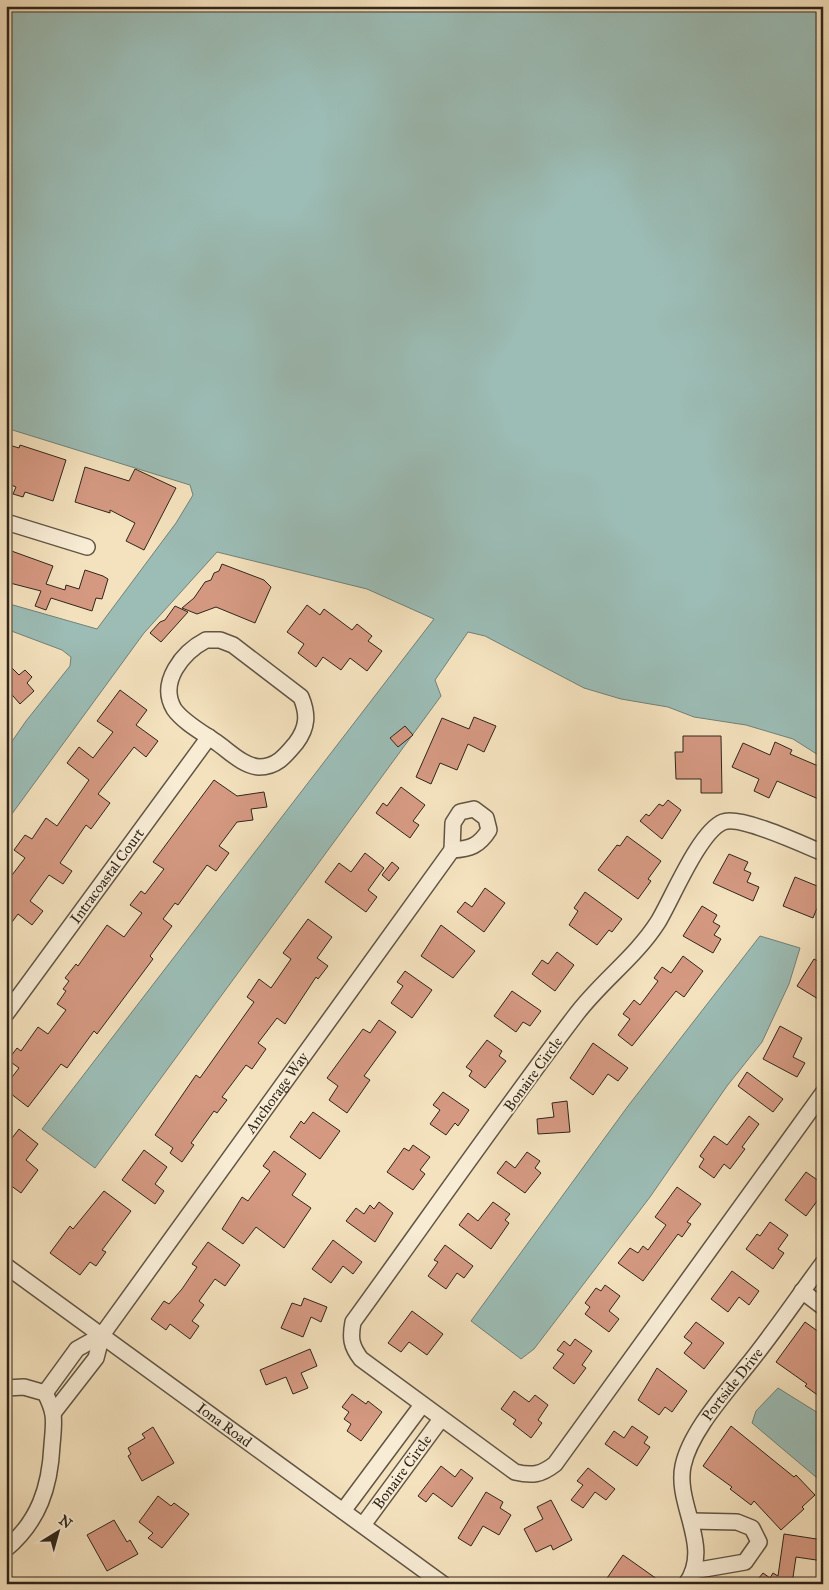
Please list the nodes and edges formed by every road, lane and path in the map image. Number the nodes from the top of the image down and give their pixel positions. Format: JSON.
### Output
{"nodes":[{"id":1,"x":6,"y":522,"type":"edge"},
{"id":2,"x":87,"y":546,"type":"dead end"},
{"id":3,"x":209,"y":736,"type":"junction"},
{"id":4,"x":452,"y":850,"type":"dead end"},
{"id":5,"x":823,"y":853,"type":"edge"},
{"id":6,"x":6,"y":1014,"type":"edge"},
{"id":7,"x":823,"y":1093,"type":"edge"},
{"id":8,"x":823,"y":1263,"type":"edge"},
{"id":9,"x":6,"y":1266,"type":"edge"},
{"id":10,"x":802,"y":1292,"type":"junction"},
{"id":11,"x":823,"y":1307,"type":"edge"},
{"id":12,"x":102,"y":1335,"type":"junction"},
{"id":13,"x":6,"y":1388,"type":"edge"},
{"id":14,"x":45,"y":1393,"type":"junction"},
{"id":15,"x":422,"y":1405,"type":"junction"},
{"id":16,"x":54,"y":1412,"type":"junction"},
{"id":17,"x":441,"y":1419,"type":"junction"},
{"id":18,"x":343,"y":1511,"type":"junction"},
{"id":19,"x":692,"y":1521,"type":"junction"},
{"id":20,"x":362,"y":1525,"type":"junction"},
{"id":21,"x":6,"y":1550,"type":"edge"},
{"id":22,"x":689,"y":1577,"type":"edge"},
{"id":23,"x":443,"y":1584,"type":"edge"}],
"edges":[{"from":1,"to":2,"type":"street"},
{"from":3,"to":3,"type":"street"},
{"from":3,"to":6,"type":"street","name":"Intracoastal Court"},
{"from":4,"to":12,"type":"street","name":"Anchorage Way"},
{"from":5,"to":15,"type":"street","name":"Bonaire Circle"},
{"from":7,"to":17,"type":"street","name":"Bonaire Circle"},
{"from":8,"to":10,"type":"street","name":"Portside Drive"},
{"from":9,"to":12,"type":"street","name":"Iona Road"},
{"from":10,"to":11,"type":"street"},
{"from":10,"to":19,"type":"street","name":"Portside Drive"},
{"from":12,"to":14,"type":"street"},
{"from":12,"to":16,"type":"street"},
{"from":12,"to":18,"type":"street","name":"Iona Road"},
{"from":13,"to":14,"type":"street"},
{"from":14,"to":16,"type":"street"},
{"from":15,"to":17,"type":"street","name":"Bonaire Circle"},
{"from":15,"to":18,"type":"street","name":"Bonaire Circle"},
{"from":16,"to":21,"type":"street"},
{"from":17,"to":20,"type":"street","name":"Bonaire Circle"},
{"from":18,"to":20,"type":"street","name":"Iona Road"},
{"from":19,"to":22,"type":"street","name":"Portside Drive"},
{"from":19,"to":22,"type":"street","name":"Portside Drive"},
{"from":20,"to":23,"type":"street","name":"Iona Road"}]}
